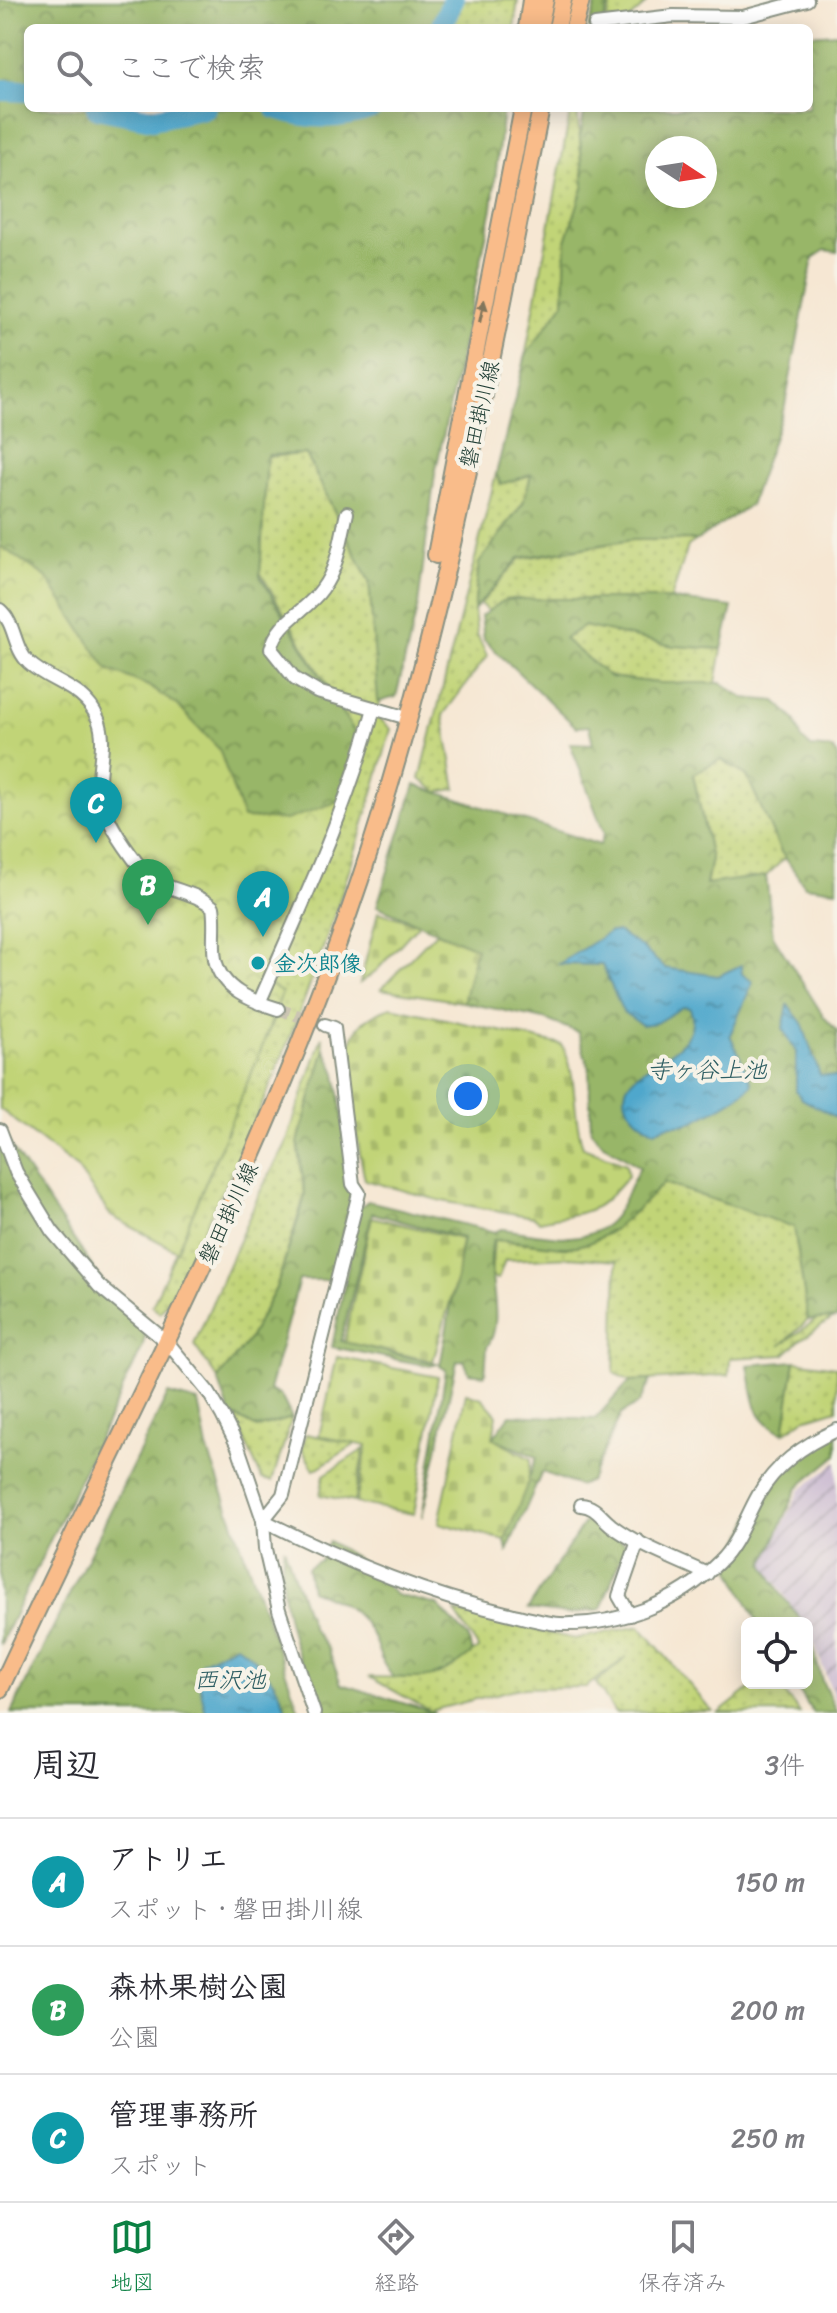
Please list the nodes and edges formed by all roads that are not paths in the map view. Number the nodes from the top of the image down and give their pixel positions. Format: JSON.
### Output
{"nodes":[{"id":1,"x":531,"y":0,"type":"edge"},
{"id":2,"x":545,"y":0,"type":"edge"},
{"id":3,"x":563,"y":0,"type":"edge"},
{"id":4,"x":581,"y":0,"type":"edge"},
{"id":5,"x":807,"y":0,"type":"edge"},
{"id":6,"x":787,"y":4,"type":"edge"},
{"id":7,"x":528,"y":24,"type":"edge"},
{"id":8,"x":540,"y":24,"type":"edge"},
{"id":9,"x":558,"y":24,"type":"edge"},
{"id":10,"x":575,"y":24,"type":"edge"},
{"id":11,"x":604,"y":24,"type":"edge"},
{"id":12,"x":515,"y":112,"type":"edge"},
{"id":13,"x":522,"y":112,"type":"edge"},
{"id":14,"x":540,"y":112,"type":"edge"},
{"id":15,"x":551,"y":112,"type":"edge"},
{"id":16,"x":503,"y":206,"type":"junction"},
{"id":17,"x":492,"y":358,"type":"junction"},
{"id":18,"x":347,"y":513,"type":"dead end"},
{"id":19,"x":0,"y":610,"type":"edge"},
{"id":20,"x":374,"y":708,"type":"junction"},
{"id":21,"x":408,"y":718,"type":"junction"},
{"id":22,"x":259,"y":1003,"type":"junction"},
{"id":23,"x":278,"y":1009,"type":"tunnel mouth"},
{"id":24,"x":325,"y":1025,"type":"dead end"},
{"id":25,"x":0,"y":1130,"type":"edge"},
{"id":26,"x":168,"y":1343,"type":"junction"},
{"id":27,"x":837,"y":1430,"type":"edge"},
{"id":28,"x":581,"y":1505,"type":"dead end"},
{"id":29,"x":263,"y":1520,"type":"junction"},
{"id":30,"x":638,"y":1541,"type":"junction"},
{"id":31,"x":707,"y":1574,"type":"junction"},
{"id":32,"x":630,"y":1615,"type":"junction"},
{"id":33,"x":0,"y":1689,"type":"edge"},
{"id":34,"x":314,"y":1713,"type":"edge"}],
"edges":[{"from":1,"to":7,"type":"main road"},
{"from":2,"to":8,"type":"main road"},
{"from":3,"to":9,"type":"main road"},
{"from":4,"to":10,"type":"main road"},
{"from":5,"to":6,"type":"street"},
{"from":6,"to":11,"type":"street"},
{"from":12,"to":16,"type":"main road"},
{"from":13,"to":16,"type":"main road","name":"磐田掛川線"},
{"from":14,"to":17,"type":"main road","name":"磐田掛川線"},
{"from":15,"to":17,"type":"main road"},
{"from":21,"to":16,"type":"main road","name":"磐田掛川線","one_way":true},
{"from":17,"to":21,"type":"main road","name":"磐田掛川線"},
{"from":18,"to":20,"type":"street"},
{"from":19,"to":22,"type":"street"},
{"from":20,"to":21,"type":"street"},
{"from":20,"to":22,"type":"street"},
{"from":21,"to":26,"type":"main road","name":"磐田掛川線"},
{"from":22,"to":23,"type":"street"},
{"from":24,"to":29,"type":"street"},
{"from":25,"to":26,"type":"street"},
{"from":26,"to":29,"type":"street"},
{"from":26,"to":33,"type":"main road","name":"磐田掛川線"},
{"from":27,"to":31,"type":"street"},
{"from":28,"to":30,"type":"street"},
{"from":29,"to":32,"type":"street"},
{"from":29,"to":34,"type":"street"},
{"from":30,"to":31,"type":"street"},
{"from":30,"to":32,"type":"street"},
{"from":31,"to":32,"type":"street"}]}
